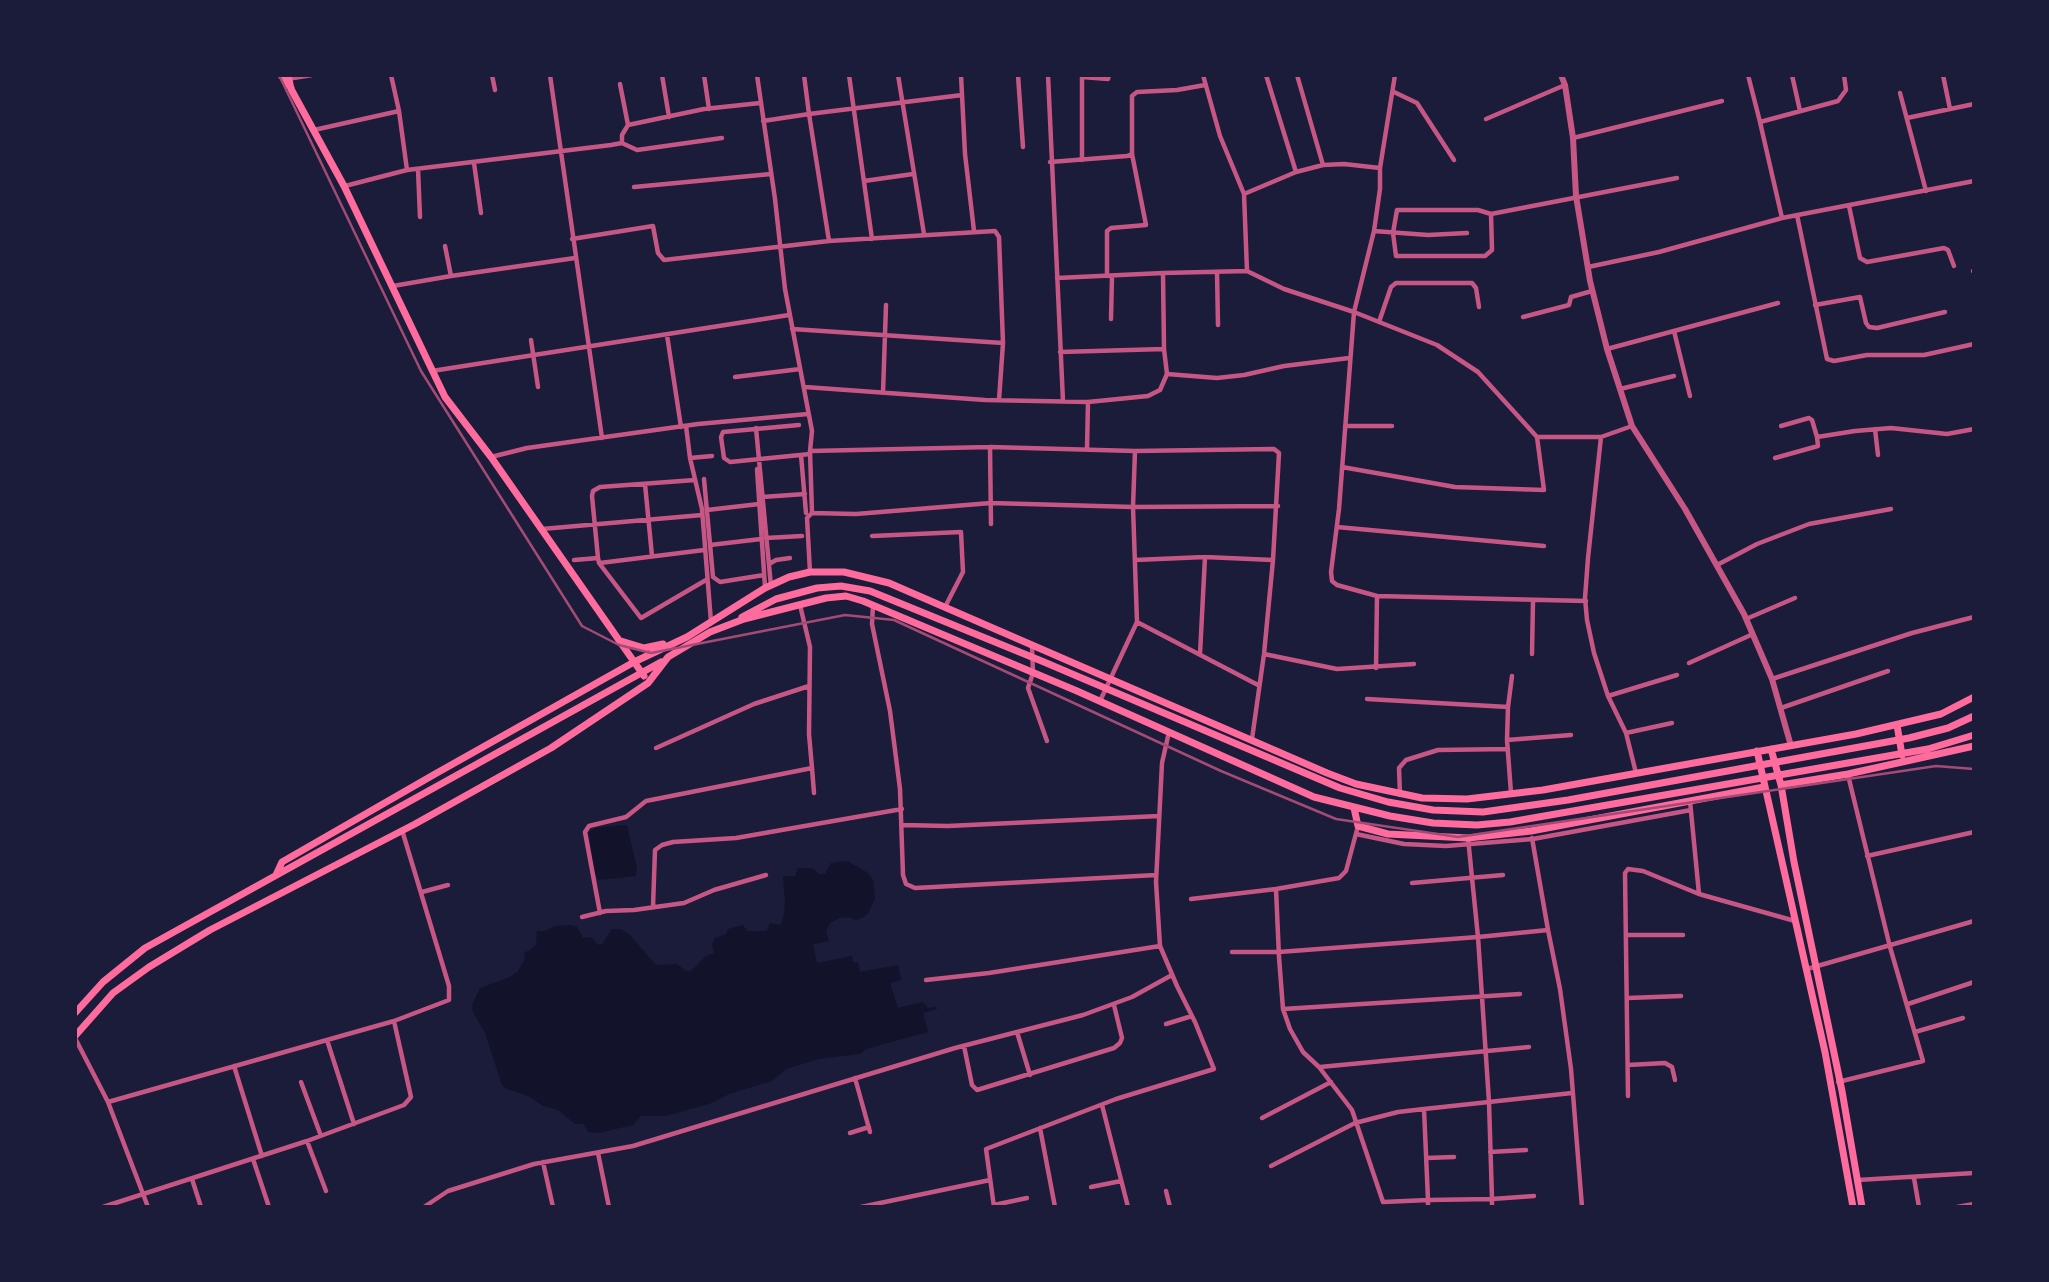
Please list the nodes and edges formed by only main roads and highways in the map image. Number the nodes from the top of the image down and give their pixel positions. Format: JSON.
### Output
{"nodes":[{"id":1,"x":285,"y":77,"type":"edge"},
{"id":2,"x":848,"y":573,"type":"junction"},
{"id":3,"x":846,"y":597,"type":"junction"},
{"id":4,"x":687,"y":637,"type":"junction"},
{"id":5,"x":620,"y":641,"type":"junction"},
{"id":6,"x":634,"y":662,"type":"junction"},
{"id":7,"x":648,"y":683,"type":"junction"},
{"id":8,"x":1971,"y":699,"type":"edge"},
{"id":9,"x":1974,"y":708,"type":"edge"},
{"id":10,"x":1974,"y":716,"type":"edge"},
{"id":11,"x":1897,"y":725,"type":"junction"},
{"id":12,"x":1974,"y":735,"type":"edge"},
{"id":13,"x":1974,"y":747,"type":"edge"},
{"id":14,"x":1771,"y":749,"type":"junction"},
{"id":15,"x":1757,"y":751,"type":"junction"},
{"id":16,"x":1903,"y":763,"type":"junction"},
{"id":17,"x":1688,"y":764,"type":"junction"},
{"id":18,"x":1781,"y":785,"type":"junction"},
{"id":19,"x":1764,"y":787,"type":"junction"},
{"id":20,"x":1693,"y":800,"type":"junction"},
{"id":21,"x":1354,"y":808,"type":"junction"},
{"id":22,"x":276,"y":876,"type":"junction"},
{"id":23,"x":1811,"y":968,"type":"junction"},
{"id":24,"x":75,"y":1013,"type":"edge"},
{"id":25,"x":75,"y":1037,"type":"edge"},
{"id":26,"x":1853,"y":1207,"type":"edge"},
{"id":27,"x":1862,"y":1207,"type":"edge"}],
"edges":[{"from":1,"to":5,"type":"main road"},
{"from":2,"to":3,"type":"main road"},
{"from":2,"to":4,"type":"main road"},
{"from":2,"to":17,"type":"main road"},
{"from":3,"to":7,"type":"main road"},
{"from":3,"to":21,"type":"main road"},
{"from":4,"to":5,"type":"main road"},
{"from":4,"to":6,"type":"main road"},
{"from":5,"to":6,"type":"main road"},
{"from":6,"to":7,"type":"main road"},
{"from":6,"to":22,"type":"main road"},
{"from":7,"to":25,"type":"main road"},
{"from":8,"to":9,"type":"main road"},
{"from":8,"to":11,"type":"main road"},
{"from":10,"to":22,"type":"main road"},
{"from":11,"to":14,"type":"main road"},
{"from":11,"to":16,"type":"main road"},
{"from":12,"to":21,"type":"main road"},
{"from":13,"to":16,"type":"main road"},
{"from":14,"to":15,"type":"main road"},
{"from":14,"to":18,"type":"main road"},
{"from":15,"to":17,"type":"main road"},
{"from":15,"to":19,"type":"main road"},
{"from":16,"to":18,"type":"main road"},
{"from":17,"to":20,"type":"main road"},
{"from":18,"to":23,"type":"main road"},
{"from":19,"to":20,"type":"main road"},
{"from":19,"to":23,"type":"main road"},
{"from":20,"to":21,"type":"main road"},
{"from":22,"to":24,"type":"main road"},
{"from":23,"to":26,"type":"main road"},
{"from":23,"to":27,"type":"main road"}]}
